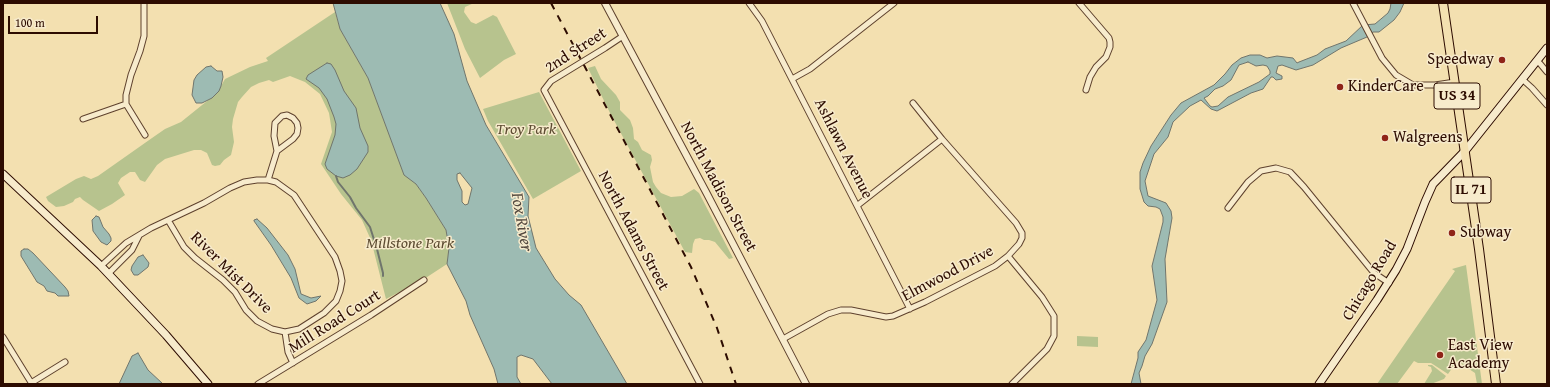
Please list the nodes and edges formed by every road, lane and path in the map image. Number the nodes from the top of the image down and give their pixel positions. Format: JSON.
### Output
{"nodes":[{"id":1,"x":144,"y":3,"type":"edge"},
{"id":2,"x":605,"y":3,"type":"edge"},
{"id":3,"x":749,"y":3,"type":"edge"},
{"id":4,"x":894,"y":3,"type":"edge"},
{"id":5,"x":1079,"y":3,"type":"edge"},
{"id":6,"x":1353,"y":3,"type":"edge"},
{"id":7,"x":1443,"y":3,"type":"edge"},
{"id":8,"x":623,"y":36,"type":"junction"},
{"id":9,"x":1547,"y":48,"type":"edge"},
{"id":10,"x":1537,"y":60,"type":"junction"},
{"id":11,"x":1547,"y":72,"type":"edge"},
{"id":12,"x":792,"y":79,"type":"junction"},
{"id":13,"x":1522,"y":79,"type":"junction"},
{"id":14,"x":1455,"y":82,"type":"junction"},
{"id":15,"x":544,"y":90,"type":"joint"},
{"id":16,"x":1086,"y":90,"type":"dead end"},
{"id":17,"x":913,"y":103,"type":"dead end"},
{"id":18,"x":126,"y":104,"type":"junction"},
{"id":19,"x":1547,"y":105,"type":"edge"},
{"id":20,"x":83,"y":119,"type":"dead end"},
{"id":21,"x":145,"y":135,"type":"dead end"},
{"id":22,"x":942,"y":139,"type":"junction"},
{"id":23,"x":277,"y":151,"type":"junction"},
{"id":24,"x":1464,"y":151,"type":"junction"},
{"id":25,"x":3,"y":174,"type":"edge"},
{"id":26,"x":268,"y":180,"type":"junction"},
{"id":27,"x":858,"y":206,"type":"junction"},
{"id":28,"x":1228,"y":208,"type":"dead end"},
{"id":29,"x":168,"y":220,"type":"junction"},
{"id":30,"x":139,"y":236,"type":"junction"},
{"id":31,"x":1008,"y":256,"type":"junction"},
{"id":32,"x":101,"y":266,"type":"junction"},
{"id":33,"x":108,"y":274,"type":"junction"},
{"id":34,"x":424,"y":280,"type":"dead end"},
{"id":35,"x":1389,"y":283,"type":"junction"},
{"id":36,"x":910,"y":309,"type":"junction"},
{"id":37,"x":285,"y":332,"type":"junction"},
{"id":38,"x":3,"y":337,"type":"edge"},
{"id":39,"x":782,"y":339,"type":"junction"},
{"id":40,"x":65,"y":362,"type":"dead end"},
{"id":41,"x":293,"y":363,"type":"junction"},
{"id":42,"x":32,"y":383,"type":"edge"},
{"id":43,"x":208,"y":384,"type":"edge"},
{"id":44,"x":258,"y":384,"type":"edge"},
{"id":45,"x":700,"y":384,"type":"edge"},
{"id":46,"x":806,"y":384,"type":"edge"},
{"id":47,"x":1012,"y":384,"type":"edge"},
{"id":48,"x":1319,"y":384,"type":"edge"},
{"id":49,"x":1496,"y":384,"type":"edge"}],
"edges":[{"from":1,"to":18,"type":"street"},
{"from":2,"to":8,"type":"street","name":"North Madison Street"},
{"from":3,"to":12,"type":"street","name":"Ashlawn Avenue"},
{"from":4,"to":12,"type":"street"},
{"from":5,"to":16,"type":"street"},
{"from":6,"to":14,"type":"street"},
{"from":7,"to":14,"type":"main road","number":"US 34"},
{"from":8,"to":15,"type":"street","name":"2nd Street"},
{"from":8,"to":39,"type":"street","name":"North Madison Street"},
{"from":9,"to":10,"type":"main road","name":"Chicago Road"},
{"from":10,"to":11,"type":"street"},
{"from":10,"to":13,"type":"main road","name":"Chicago Road"},
{"from":12,"to":27,"type":"street","name":"Ashlawn Avenue"},
{"from":13,"to":19,"type":"street"},
{"from":13,"to":24,"type":"main road","name":"Chicago Road"},
{"from":14,"to":24,"type":"main road","number":"US 34"},
{"from":15,"to":45,"type":"street","name":"North Adams Street"},
{"from":17,"to":22,"type":"street","name":"Elmwood Drive"},
{"from":18,"to":20,"type":"street"},
{"from":18,"to":21,"type":"street"},
{"from":22,"to":27,"type":"street"},
{"from":22,"to":31,"type":"street","name":"Elmwood Drive"},
{"from":23,"to":23,"type":"street"},
{"from":23,"to":26,"type":"street"},
{"from":24,"to":35,"type":"main road","name":"Chicago Road"},
{"from":24,"to":49,"type":"main road","number":"IL 71"},
{"from":25,"to":32,"type":"main road"},
{"from":26,"to":29,"type":"street","name":"River Mist Drive"},
{"from":26,"to":37,"type":"street"},
{"from":27,"to":36,"type":"street","name":"Ashlawn Avenue"},
{"from":28,"to":35,"type":"street"},
{"from":29,"to":30,"type":"street","name":"River Mist Drive"},
{"from":29,"to":37,"type":"street","name":"River Mist Drive"},
{"from":30,"to":32,"type":"street","name":"River Mist Drive"},
{"from":30,"to":33,"type":"street"},
{"from":31,"to":36,"type":"street","name":"Elmwood Drive"},
{"from":31,"to":47,"type":"street"},
{"from":32,"to":33,"type":"main road"},
{"from":33,"to":43,"type":"main road"},
{"from":34,"to":41,"type":"street","name":"Mill Road Court"},
{"from":35,"to":48,"type":"main road","name":"Chicago Road"},
{"from":36,"to":39,"type":"street","name":"Elmwood Drive"},
{"from":37,"to":41,"type":"street"},
{"from":38,"to":42,"type":"street"},
{"from":39,"to":46,"type":"street","name":"North Madison Street"},
{"from":40,"to":42,"type":"street"},
{"from":41,"to":44,"type":"street","name":"Mill Road Court"}]}
